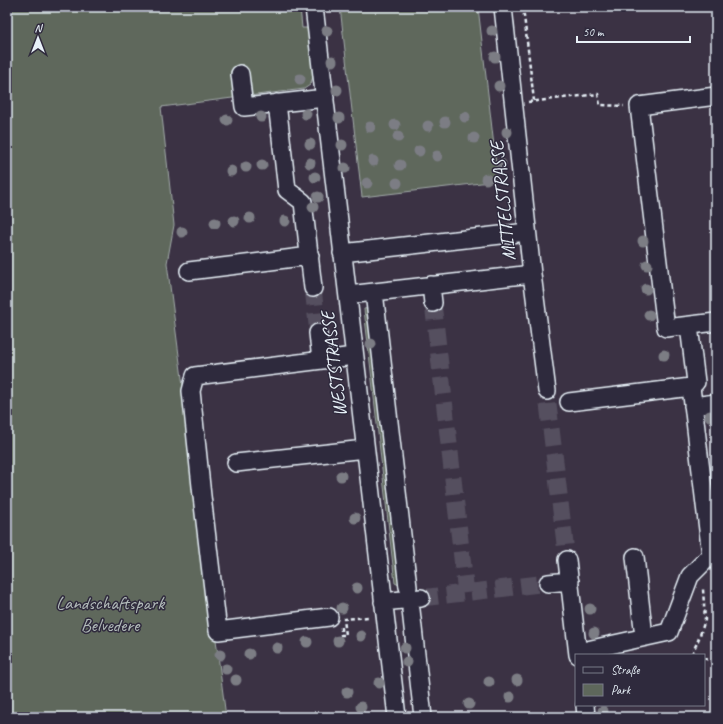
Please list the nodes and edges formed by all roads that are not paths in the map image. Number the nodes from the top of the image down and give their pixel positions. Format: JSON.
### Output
{"nodes":[{"id":1,"x":314,"y":7,"type":"edge"},
{"id":2,"x":503,"y":7,"type":"edge"},
{"id":3,"x":240,"y":74,"type":"dead end"},
{"id":4,"x":716,"y":96,"type":"edge"},
{"id":5,"x":325,"y":98,"type":"junction"},
{"id":6,"x":277,"y":103,"type":"junction"},
{"id":7,"x":527,"y":232,"type":"junction"},
{"id":8,"x":342,"y":252,"type":"junction"},
{"id":9,"x":310,"y":256,"type":"junction"},
{"id":10,"x":189,"y":271,"type":"dead end"},
{"id":11,"x":532,"y":274,"type":"junction"},
{"id":12,"x":431,"y":285,"type":"junction"},
{"id":13,"x":313,"y":288,"type":"tunnel mouth"},
{"id":14,"x":374,"y":292,"type":"junction"},
{"id":15,"x":348,"y":295,"type":"junction"},
{"id":16,"x":433,"y":303,"type":"tunnel mouth"},
{"id":17,"x":716,"y":322,"type":"edge"},
{"id":18,"x":689,"y":326,"type":"junction"},
{"id":19,"x":318,"y":332,"type":"tunnel mouth"},
{"id":20,"x":354,"y":356,"type":"junction"},
{"id":21,"x":321,"y":360,"type":"junction"},
{"id":22,"x":690,"y":388,"type":"junction"},
{"id":23,"x":547,"y":391,"type":"tunnel mouth"},
{"id":24,"x":569,"y":402,"type":"dead end"},
{"id":25,"x":716,"y":403,"type":"edge"},
{"id":26,"x":693,"y":406,"type":"junction"},
{"id":27,"x":365,"y":449,"type":"junction"},
{"id":28,"x":236,"y":463,"type":"dead end"},
{"id":29,"x":635,"y":557,"type":"dead end"},
{"id":30,"x":567,"y":560,"type":"tunnel mouth"},
{"id":31,"x":570,"y":581,"type":"junction"},
{"id":32,"x":548,"y":583,"type":"tunnel mouth"},
{"id":33,"x":408,"y":587,"type":"dead end"},
{"id":34,"x":384,"y":609,"type":"junction"},
{"id":35,"x":334,"y":619,"type":"road end"},
{"id":36,"x":644,"y":637,"type":"junction"},
{"id":37,"x":578,"y":653,"type":"edge"},
{"id":38,"x":585,"y":706,"type":"edge"},
{"id":39,"x":397,"y":717,"type":"edge"},
{"id":40,"x":423,"y":717,"type":"edge"},
{"id":41,"x":586,"y":717,"type":"edge"}],
"edges":[{"from":1,"to":5,"type":"lane","name":"WESTSTRASSE"},
{"from":2,"to":7,"type":"lane","name":"MITTELSTRASSE"},
{"from":3,"to":6,"type":"lane"},
{"from":4,"to":18,"type":"lane"},
{"from":5,"to":6,"type":"lane"},
{"from":5,"to":8,"type":"lane","name":"WESTSTRASSE"},
{"from":6,"to":9,"type":"lane"},
{"from":7,"to":8,"type":"lane"},
{"from":7,"to":11,"type":"lane","name":"MITTELSTRASSE"},
{"from":8,"to":15,"type":"lane","name":"WESTSTRASSE"},
{"from":9,"to":10,"type":"lane"},
{"from":9,"to":13,"type":"lane"},
{"from":11,"to":12,"type":"lane"},
{"from":11,"to":23,"type":"lane","name":"MITTELSTRASSE"},
{"from":12,"to":14,"type":"lane"},
{"from":12,"to":16,"type":"lane"},
{"from":14,"to":15,"type":"lane"},
{"from":14,"to":33,"type":"lane"},
{"from":15,"to":20,"type":"lane","name":"WESTSTRASSE"},
{"from":17,"to":18,"type":"lane"},
{"from":18,"to":22,"type":"lane"},
{"from":19,"to":21,"type":"lane"},
{"from":20,"to":21,"type":"lane"},
{"from":20,"to":27,"type":"lane","name":"WESTSTRASSE"},
{"from":21,"to":35,"type":"lane"},
{"from":22,"to":24,"type":"lane"},
{"from":22,"to":26,"type":"lane"},
{"from":25,"to":26,"type":"lane"},
{"from":26,"to":36,"type":"lane"},
{"from":27,"to":28,"type":"lane"},
{"from":27,"to":34,"type":"lane","name":"WESTSTRASSE"},
{"from":29,"to":36,"type":"lane"},
{"from":30,"to":31,"type":"lane"},
{"from":31,"to":32,"type":"lane"},
{"from":31,"to":37,"type":"lane"},
{"from":34,"to":39,"type":"lane","name":"WESTSTRASSE"},
{"from":34,"to":40,"type":"lane"},
{"from":36,"to":37,"type":"lane"},
{"from":38,"to":41,"type":"lane"}]}
